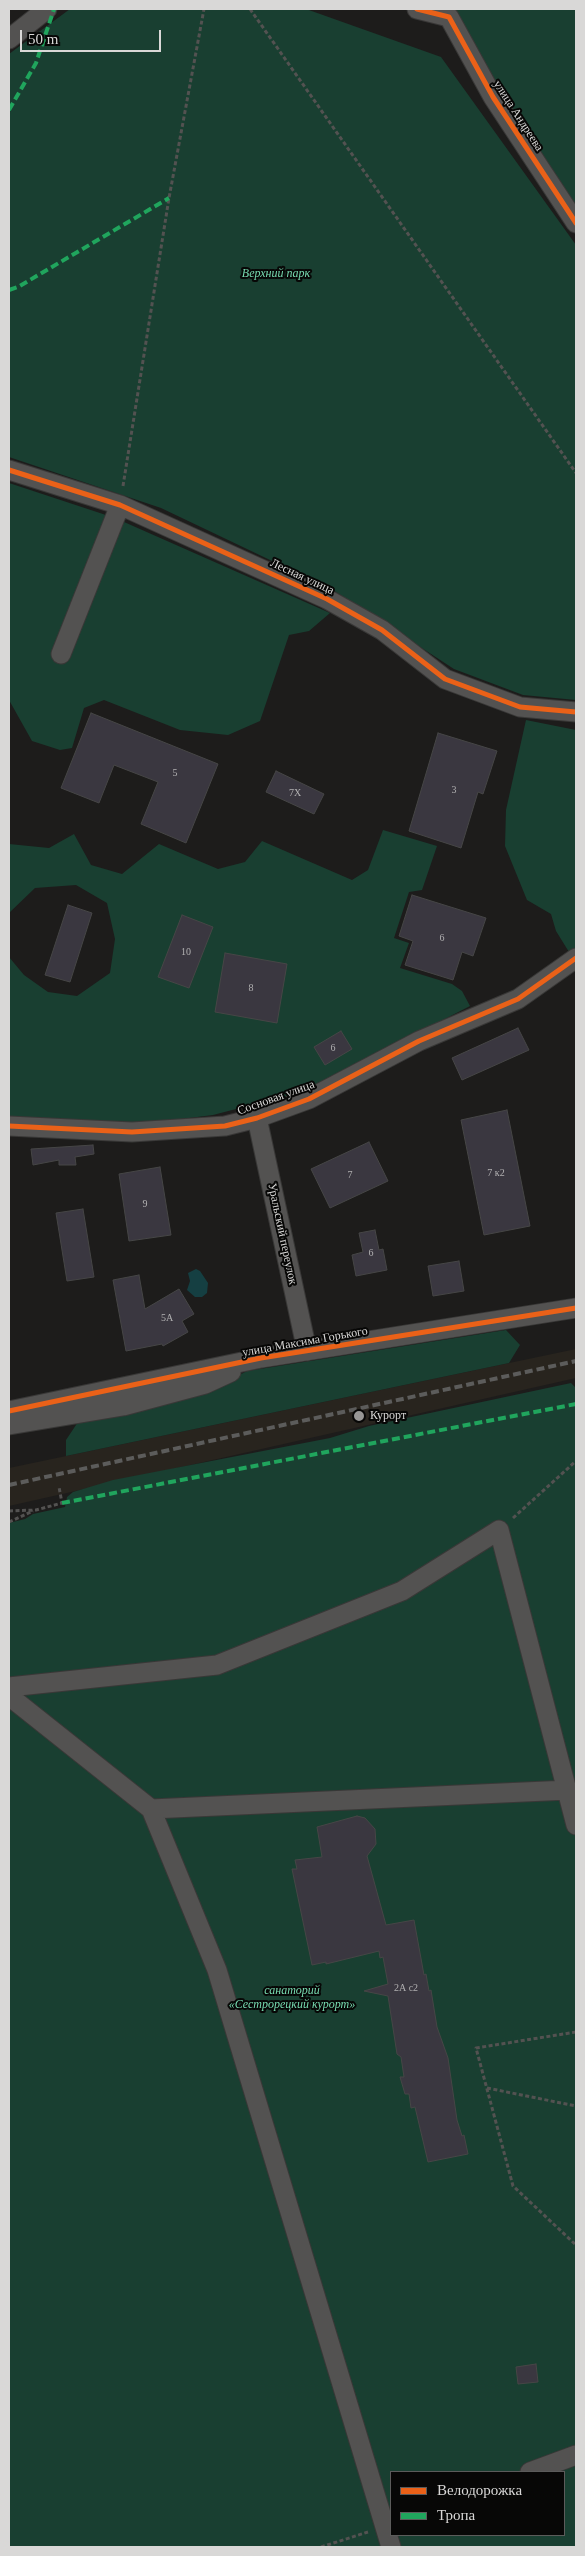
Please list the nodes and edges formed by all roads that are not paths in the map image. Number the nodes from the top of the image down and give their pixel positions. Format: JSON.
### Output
{"nodes":[{"id":1,"x":47,"y":9,"type":"edge"},
{"id":2,"x":417,"y":9,"type":"edge"},
{"id":3,"x":9,"y":39,"type":"edge"},
{"id":4,"x":576,"y":223,"type":"edge"},
{"id":5,"x":9,"y":470,"type":"edge"},
{"id":6,"x":120,"y":506,"type":"junction"},
{"id":7,"x":61,"y":654,"type":"dead end"},
{"id":8,"x":576,"y":712,"type":"edge"},
{"id":9,"x":576,"y":958,"type":"edge"},
{"id":10,"x":257,"y":1118,"type":"junction"},
{"id":11,"x":9,"y":1126,"type":"edge"},
{"id":12,"x":576,"y":1308,"type":"edge"},
{"id":13,"x":307,"y":1351,"type":"junction"},
{"id":14,"x":261,"y":1358,"type":"junction"},
{"id":15,"x":9,"y":1411,"type":"edge"},
{"id":16,"x":9,"y":1426,"type":"edge"},
{"id":17,"x":9,"y":1687,"type":"edge"},
{"id":18,"x":9,"y":1696,"type":"edge"},
{"id":19,"x":568,"y":1790,"type":"junction"},
{"id":20,"x":151,"y":1809,"type":"junction"},
{"id":21,"x":576,"y":1825,"type":"edge"},
{"id":22,"x":576,"y":2455,"type":"edge"},
{"id":23,"x":533,"y":2471,"type":"edge"},
{"id":24,"x":388,"y":2525,"type":"edge"},
{"id":25,"x":391,"y":2547,"type":"edge"}],
"edges":[{"from":1,"to":3,"type":"street"},
{"from":2,"to":4,"type":"street","name":"улица Андреева"},
{"from":5,"to":6,"type":"street","name":"Лесная улица"},
{"from":6,"to":7,"type":"street"},
{"from":6,"to":8,"type":"street","name":"Лесная улица"},
{"from":9,"to":10,"type":"street","name":"Сосновая улица"},
{"from":10,"to":11,"type":"street","name":"Сосновая улица"},
{"from":10,"to":13,"type":"street","name":"Уральский переулок"},
{"from":12,"to":13,"type":"street","name":"улица Максима Горького"},
{"from":13,"to":14,"type":"street","name":"улица Максима Горького"},
{"from":14,"to":15,"type":"street","name":"улица Максима Горького"},
{"from":14,"to":16,"type":"street"},
{"from":17,"to":19,"type":"street"},
{"from":18,"to":20,"type":"street"},
{"from":19,"to":20,"type":"street"},
{"from":19,"to":21,"type":"street"},
{"from":20,"to":24,"type":"street"},
{"from":22,"to":23,"type":"street"},
{"from":24,"to":25,"type":"street"}]}
